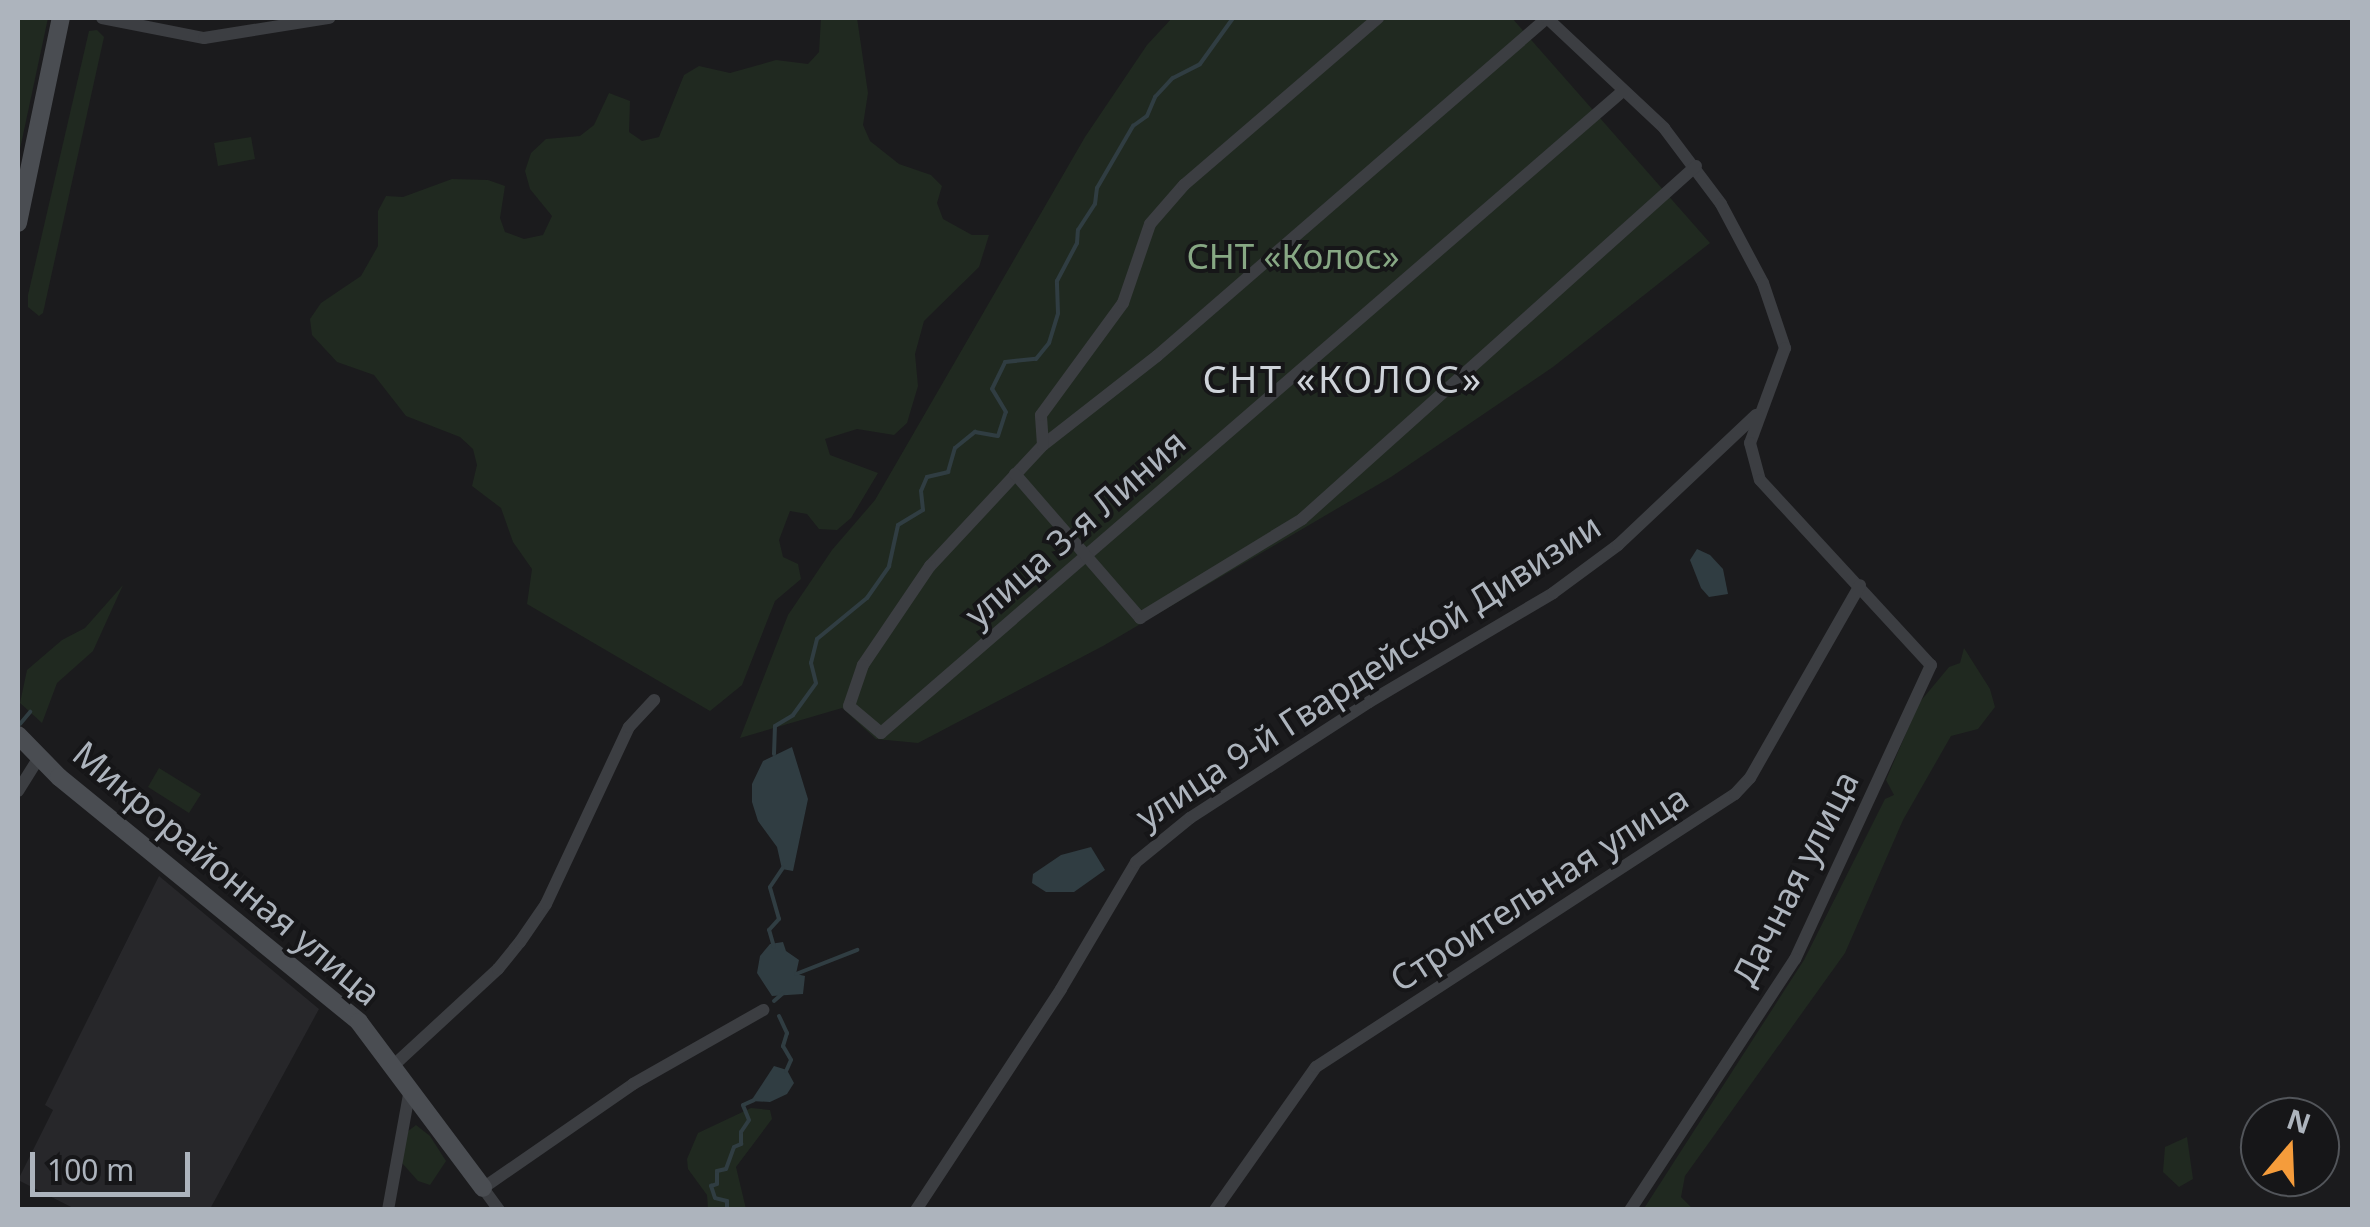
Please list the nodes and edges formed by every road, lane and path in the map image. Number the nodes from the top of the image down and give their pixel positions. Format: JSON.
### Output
{"nodes":[{"id":1,"x":61,"y":18,"type":"edge"},
{"id":2,"x":102,"y":18,"type":"edge"},
{"id":3,"x":330,"y":18,"type":"edge"},
{"id":4,"x":1378,"y":18,"type":"edge"},
{"id":5,"x":1547,"y":18,"type":"edge"},
{"id":6,"x":1623,"y":91,"type":"junction"},
{"id":7,"x":1696,"y":166,"type":"junction"},
{"id":8,"x":18,"y":223,"type":"edge"},
{"id":9,"x":1758,"y":414,"type":"junction"},
{"id":10,"x":1043,"y":445,"type":"junction"},
{"id":11,"x":1015,"y":474,"type":"junction"},
{"id":12,"x":1090,"y":554,"type":"junction"},
{"id":13,"x":1860,"y":585,"type":"junction"},
{"id":14,"x":654,"y":700,"type":"dead end"},
{"id":15,"x":18,"y":735,"type":"edge"},
{"id":16,"x":39,"y":758,"type":"junction"},
{"id":17,"x":18,"y":791,"type":"edge"},
{"id":18,"x":763,"y":1010,"type":"dead end"},
{"id":19,"x":394,"y":1065,"type":"junction"},
{"id":20,"x":410,"y":1088,"type":"junction"},
{"id":21,"x":483,"y":1188,"type":"junction"},
{"id":22,"x":388,"y":1210,"type":"edge"},
{"id":23,"x":498,"y":1210,"type":"edge"},
{"id":24,"x":916,"y":1210,"type":"edge"},
{"id":25,"x":1215,"y":1210,"type":"edge"},
{"id":26,"x":1630,"y":1210,"type":"edge"}],
"edges":[{"from":1,"to":8,"type":"street"},
{"from":2,"to":3,"type":"street"},
{"from":4,"to":10,"type":"street"},
{"from":5,"to":6,"type":"street"},
{"from":5,"to":10,"type":"street"},
{"from":6,"to":7,"type":"street"},
{"from":6,"to":12,"type":"street","name":"улица 3-я Линия"},
{"from":7,"to":9,"type":"street"},
{"from":7,"to":12,"type":"street"},
{"from":9,"to":13,"type":"street"},
{"from":9,"to":24,"type":"street","name":"улица 9-й Гвардейской Дивизии"},
{"from":10,"to":11,"type":"street"},
{"from":11,"to":12,"type":"street"},
{"from":11,"to":12,"type":"street","name":"улица 3-я Линия"},
{"from":13,"to":25,"type":"street","name":"Строительная улица"},
{"from":13,"to":26,"type":"street","name":"Дачная улица"},
{"from":14,"to":19,"type":"street"},
{"from":15,"to":16,"type":"street","name":"Микрорайонная улица"},
{"from":16,"to":17,"type":"street"},
{"from":16,"to":19,"type":"street","name":"Микрорайонная улица"},
{"from":18,"to":21,"type":"street"},
{"from":19,"to":20,"type":"street","name":"Микрорайонная улица"},
{"from":20,"to":21,"type":"street","name":"Микрорайонная улица"},
{"from":20,"to":22,"type":"street"},
{"from":21,"to":23,"type":"street","name":"Микрорайонная улица"}]}
